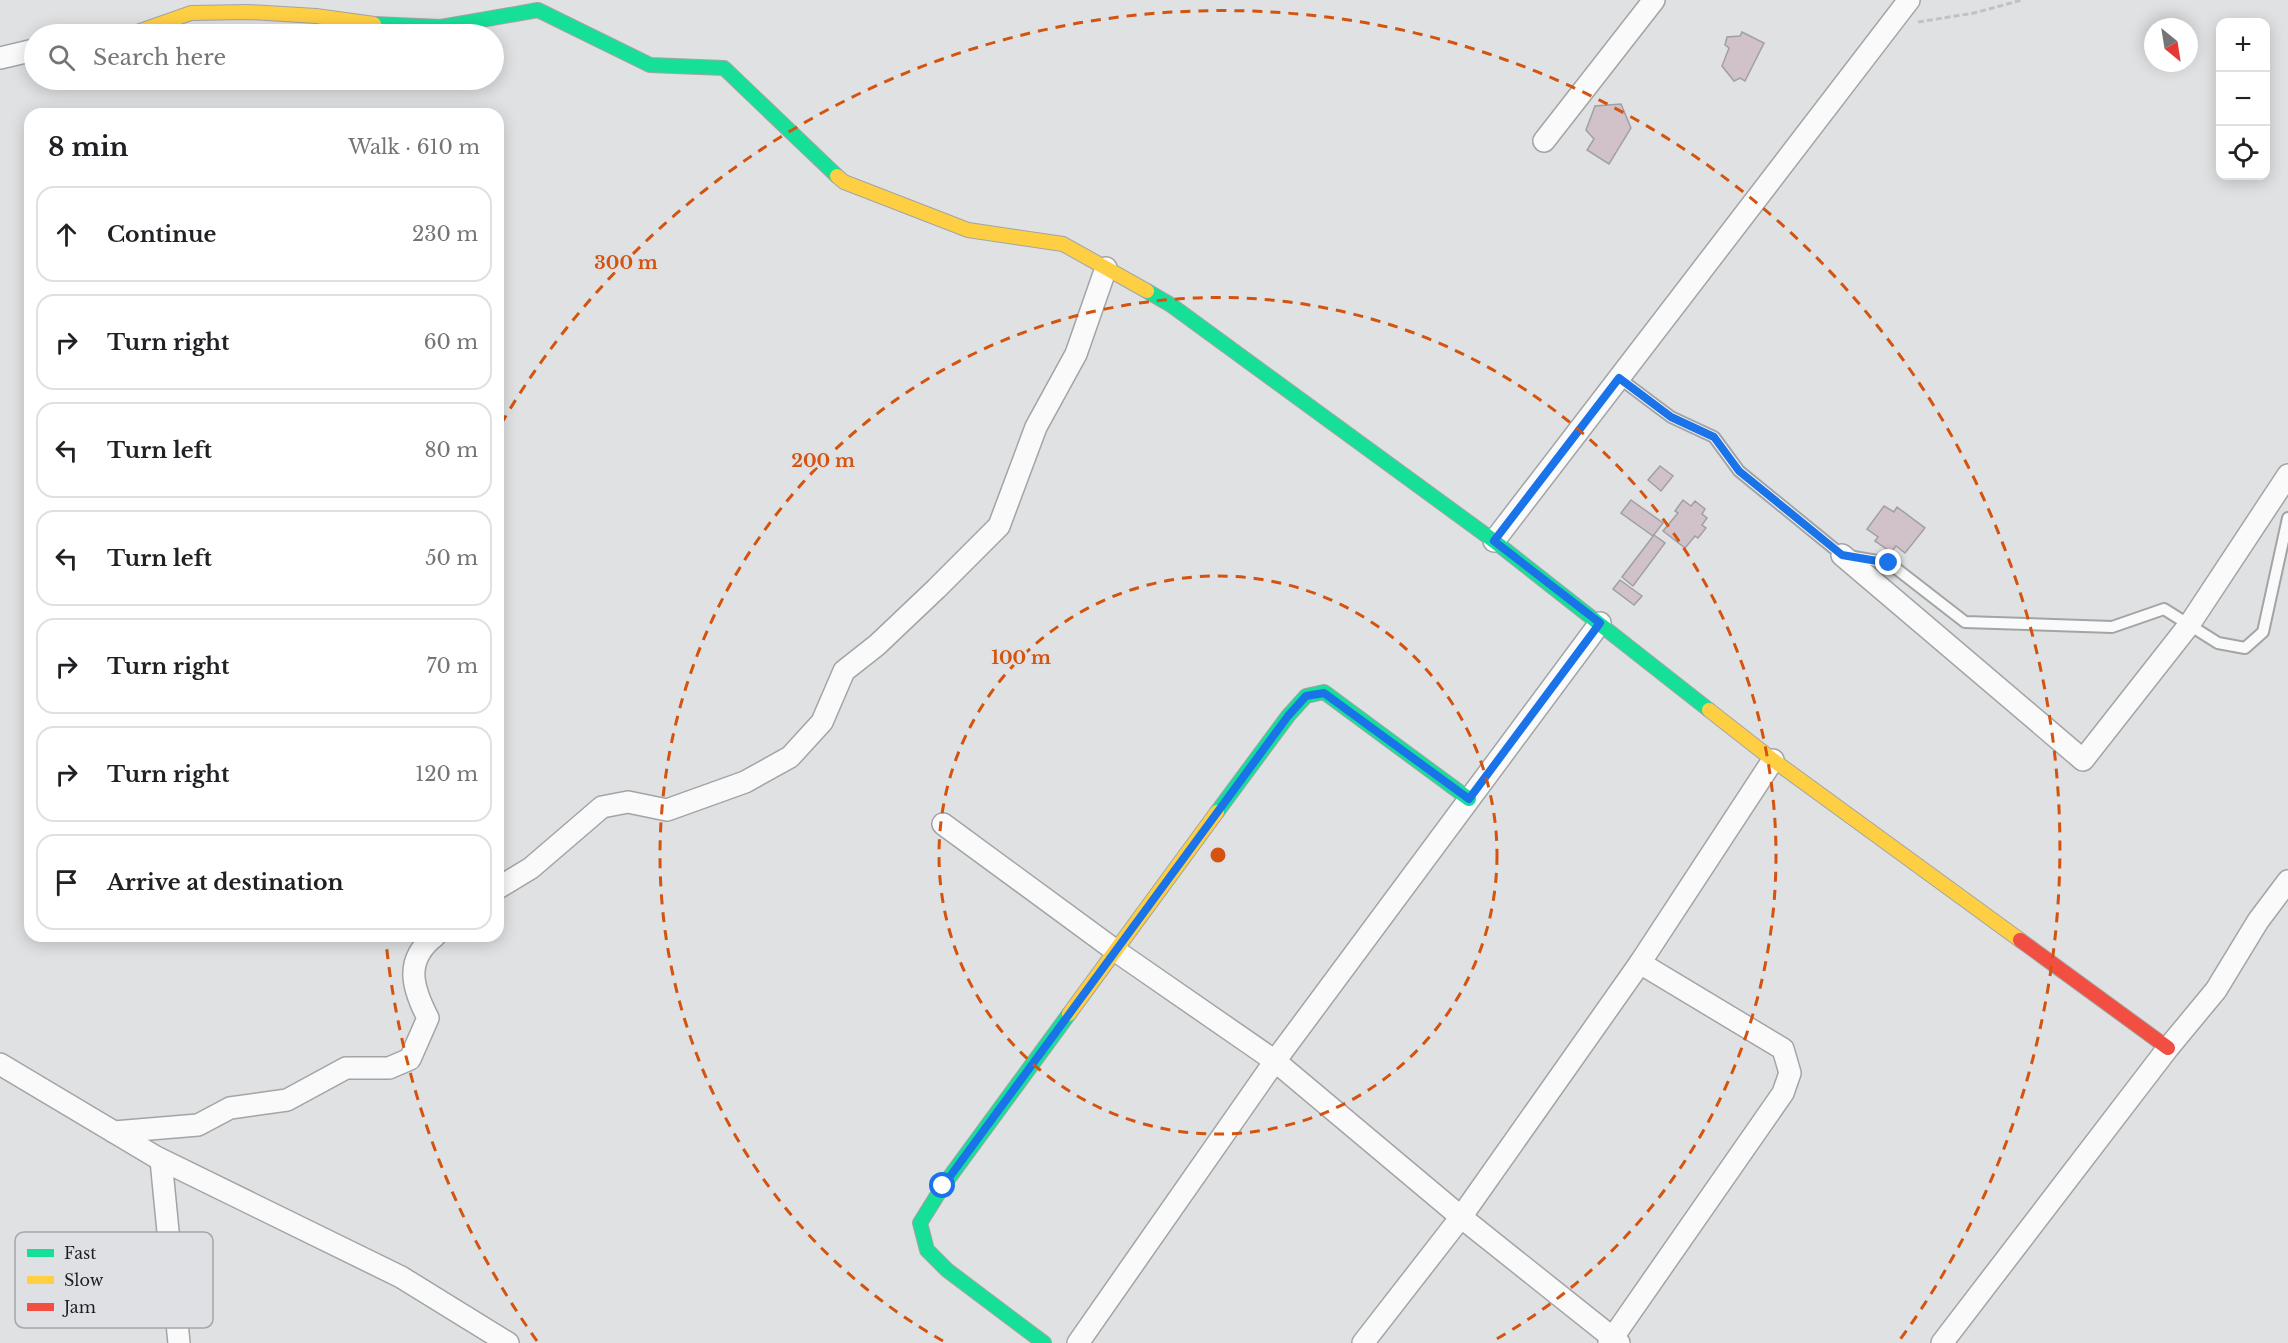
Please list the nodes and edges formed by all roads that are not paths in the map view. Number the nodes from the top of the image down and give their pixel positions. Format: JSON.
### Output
{"nodes":[{"id":1,"x":1654,"y":0,"type":"edge"},
{"id":2,"x":1909,"y":0,"type":"edge"},
{"id":3,"x":160,"y":24,"type":"edge"},
{"id":4,"x":375,"y":24,"type":"edge"},
{"id":5,"x":458,"y":24,"type":"edge"},
{"id":6,"x":24,"y":53,"type":"edge"},
{"id":7,"x":0,"y":58,"type":"edge"},
{"id":8,"x":1544,"y":141,"type":"dead end"},
{"id":9,"x":1106,"y":268,"type":"junction"},
{"id":10,"x":1619,"y":378,"type":"junction"},
{"id":11,"x":2288,"y":476,"type":"edge"},
{"id":12,"x":2288,"y":518,"type":"edge"},
{"id":13,"x":1494,"y":541,"type":"junction"},
{"id":14,"x":1842,"y":555,"type":"junction"},
{"id":15,"x":1600,"y":623,"type":"junction"},
{"id":16,"x":2189,"y":625,"type":"junction"},
{"id":17,"x":1773,"y":760,"type":"junction"},
{"id":18,"x":1469,"y":799,"type":"junction"},
{"id":19,"x":943,"y":824,"type":"dead end"},
{"id":20,"x":2288,"y":881,"type":"edge"},
{"id":21,"x":504,"y":884,"type":"edge"},
{"id":22,"x":427,"y":942,"type":"edge"},
{"id":23,"x":1116,"y":951,"type":"junction"},
{"id":24,"x":1640,"y":963,"type":"junction"},
{"id":25,"x":2168,"y":1048,"type":"junction"},
{"id":26,"x":1275,"y":1061,"type":"junction"},
{"id":27,"x":0,"y":1064,"type":"edge"},
{"id":28,"x":114,"y":1132,"type":"junction"},
{"id":29,"x":161,"y":1160,"type":"junction"},
{"id":30,"x":1461,"y":1217,"type":"junction"},
{"id":31,"x":168,"y":1232,"type":"edge"},
{"id":32,"x":178,"y":1328,"type":"edge"},
{"id":33,"x":1614,"y":1341,"type":"edge"},
{"id":34,"x":179,"y":1343,"type":"edge"},
{"id":35,"x":508,"y":1343,"type":"edge"},
{"id":36,"x":1044,"y":1343,"type":"edge"},
{"id":37,"x":1078,"y":1343,"type":"edge"},
{"id":38,"x":1363,"y":1343,"type":"edge"},
{"id":39,"x":1941,"y":1343,"type":"edge"}],
"edges":[{"from":1,"to":8,"type":"street"},
{"from":2,"to":10,"type":"street"},
{"from":3,"to":4,"type":"street"},
{"from":5,"to":9,"type":"street"},
{"from":6,"to":7,"type":"street"},
{"from":9,"to":13,"type":"street"},
{"from":9,"to":21,"type":"street"},
{"from":10,"to":13,"type":"street"},
{"from":10,"to":14,"type":"lane"},
{"from":11,"to":16,"type":"street"},
{"from":12,"to":16,"type":"lane"},
{"from":13,"to":15,"type":"street"},
{"from":14,"to":16,"type":"lane"},
{"from":14,"to":16,"type":"street"},
{"from":15,"to":17,"type":"street"},
{"from":15,"to":18,"type":"street"},
{"from":17,"to":24,"type":"street"},
{"from":17,"to":25,"type":"street"},
{"from":18,"to":23,"type":"street"},
{"from":18,"to":26,"type":"street"},
{"from":19,"to":23,"type":"street"},
{"from":20,"to":25,"type":"street"},
{"from":22,"to":28,"type":"street"},
{"from":23,"to":26,"type":"street"},
{"from":23,"to":36,"type":"street"},
{"from":24,"to":30,"type":"street"},
{"from":24,"to":33,"type":"street"},
{"from":25,"to":39,"type":"street"},
{"from":26,"to":30,"type":"street"},
{"from":26,"to":37,"type":"street"},
{"from":27,"to":28,"type":"street"},
{"from":28,"to":29,"type":"street"},
{"from":29,"to":31,"type":"street"},
{"from":29,"to":35,"type":"street"},
{"from":30,"to":33,"type":"street"},
{"from":30,"to":38,"type":"street"},
{"from":32,"to":34,"type":"street"}]}
